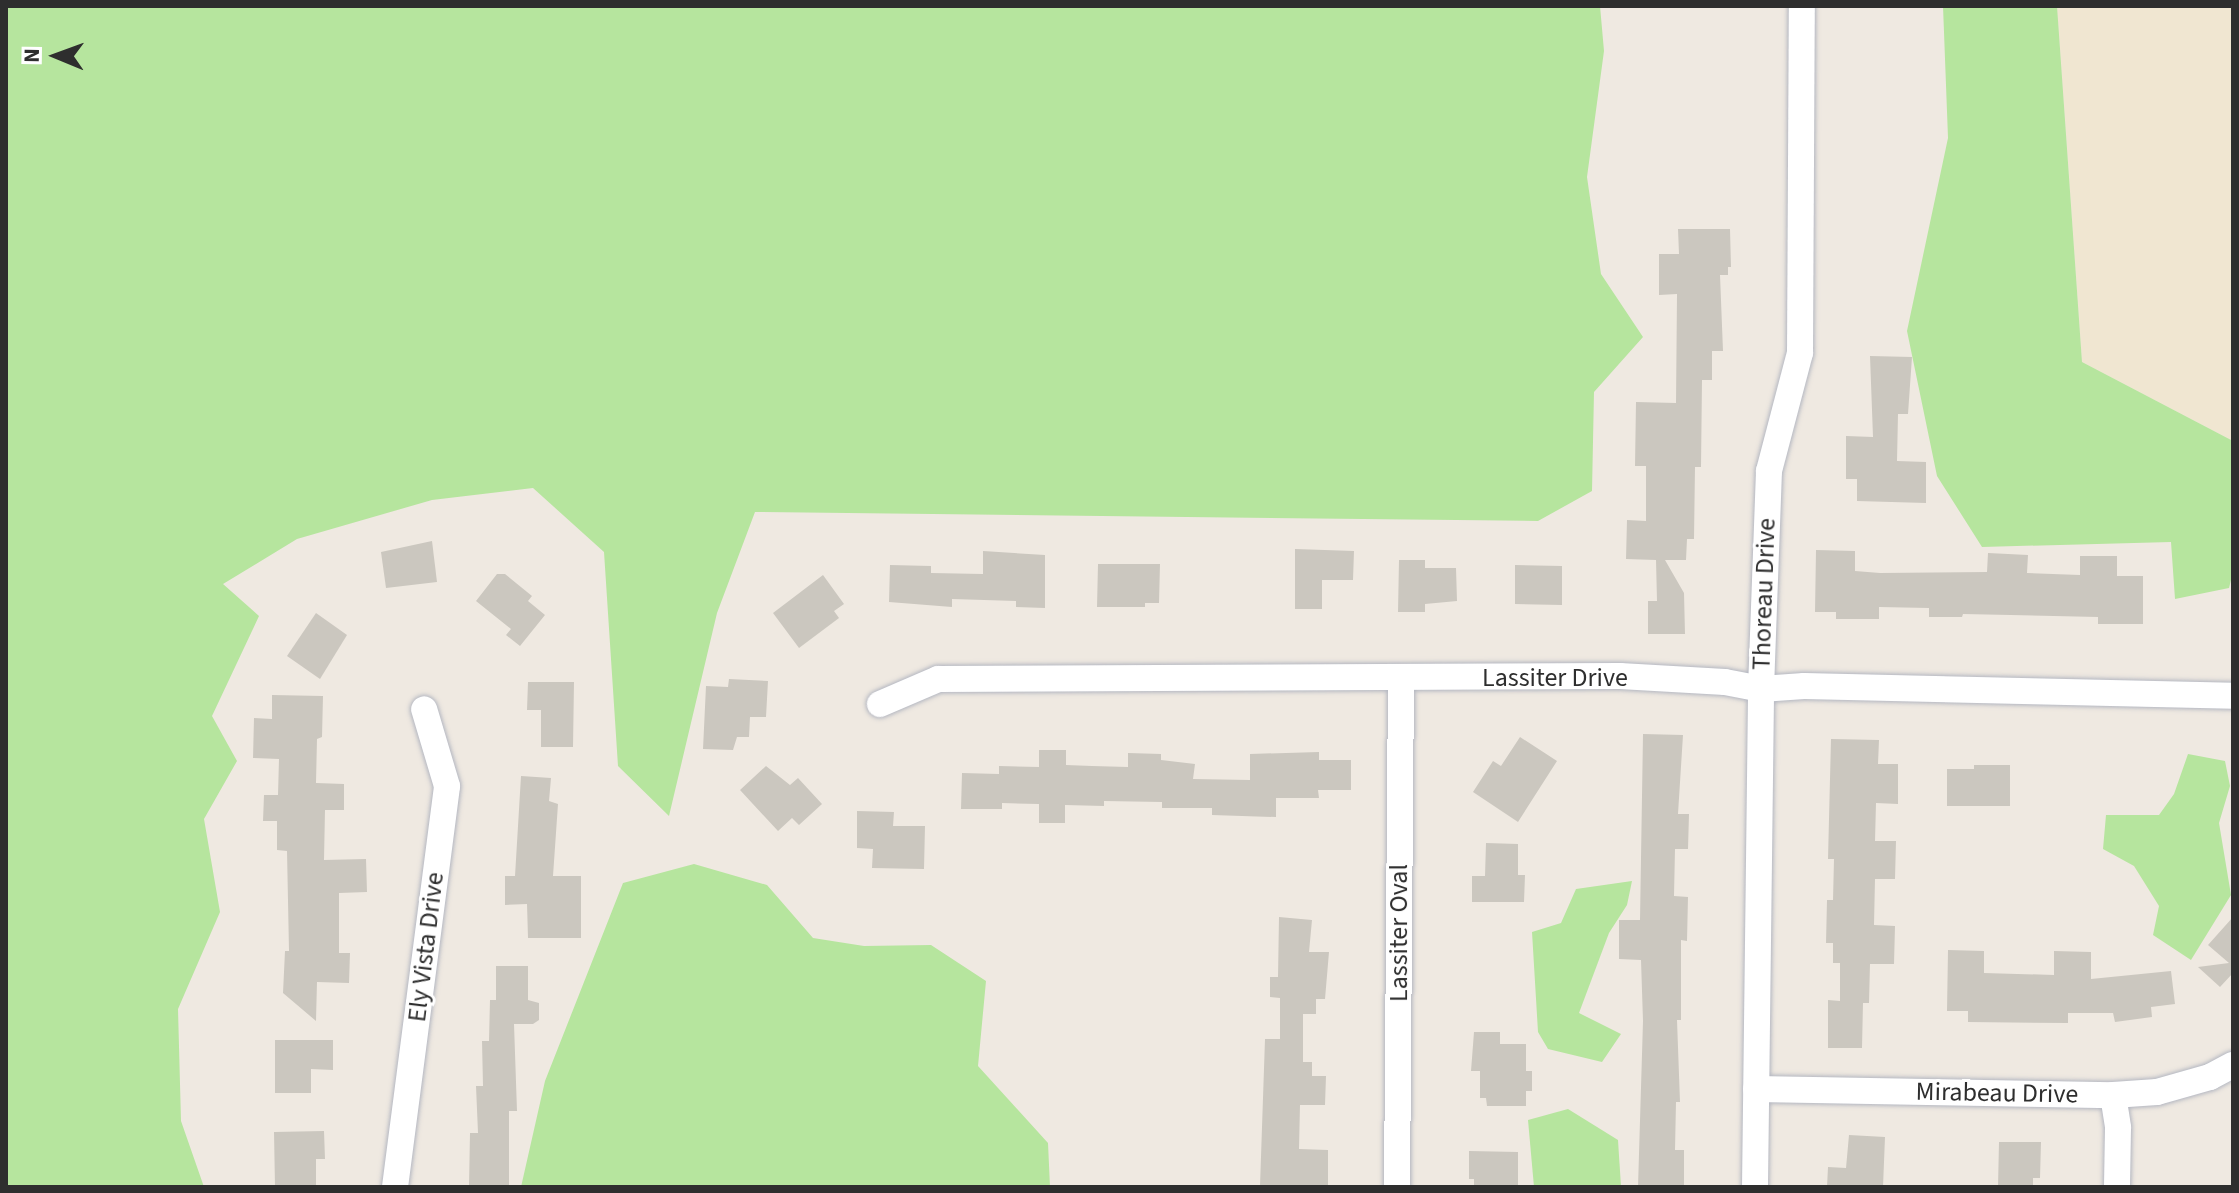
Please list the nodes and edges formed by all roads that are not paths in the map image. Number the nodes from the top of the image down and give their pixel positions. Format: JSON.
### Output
{"nodes":[{"id":1,"x":1802,"y":6,"type":"edge"},
{"id":2,"x":1401,"y":679,"type":"junction"},
{"id":3,"x":1761,"y":689,"type":"junction"},
{"id":4,"x":2233,"y":696,"type":"edge"},
{"id":5,"x":880,"y":704,"type":"dead end"},
{"id":6,"x":424,"y":709,"type":"dead end"},
{"id":7,"x":2233,"y":1065,"type":"edge"},
{"id":8,"x":1756,"y":1089,"type":"junction"},
{"id":9,"x":2113,"y":1095,"type":"junction"},
{"id":10,"x":395,"y":1187,"type":"edge"},
{"id":11,"x":1397,"y":1187,"type":"edge"},
{"id":12,"x":1755,"y":1187,"type":"edge"},
{"id":13,"x":2117,"y":1187,"type":"edge"}],
"edges":[{"from":1,"to":3,"type":"street","name":"Thoreau Drive"},
{"from":2,"to":3,"type":"street","name":"Lassiter Drive"},
{"from":2,"to":5,"type":"street","name":"Lassiter Drive"},
{"from":2,"to":11,"type":"street","name":"Lassiter Oval"},
{"from":3,"to":4,"type":"street","name":"Lassiter Drive"},
{"from":3,"to":8,"type":"street","name":"Thoreau Drive"},
{"from":6,"to":10,"type":"street","name":"Ely Vista Drive"},
{"from":7,"to":9,"type":"street","name":"Mirabeau Drive"},
{"from":8,"to":9,"type":"street","name":"Mirabeau Drive"},
{"from":8,"to":12,"type":"street","name":"Thoreau Drive"},
{"from":9,"to":13,"type":"street"}]}
